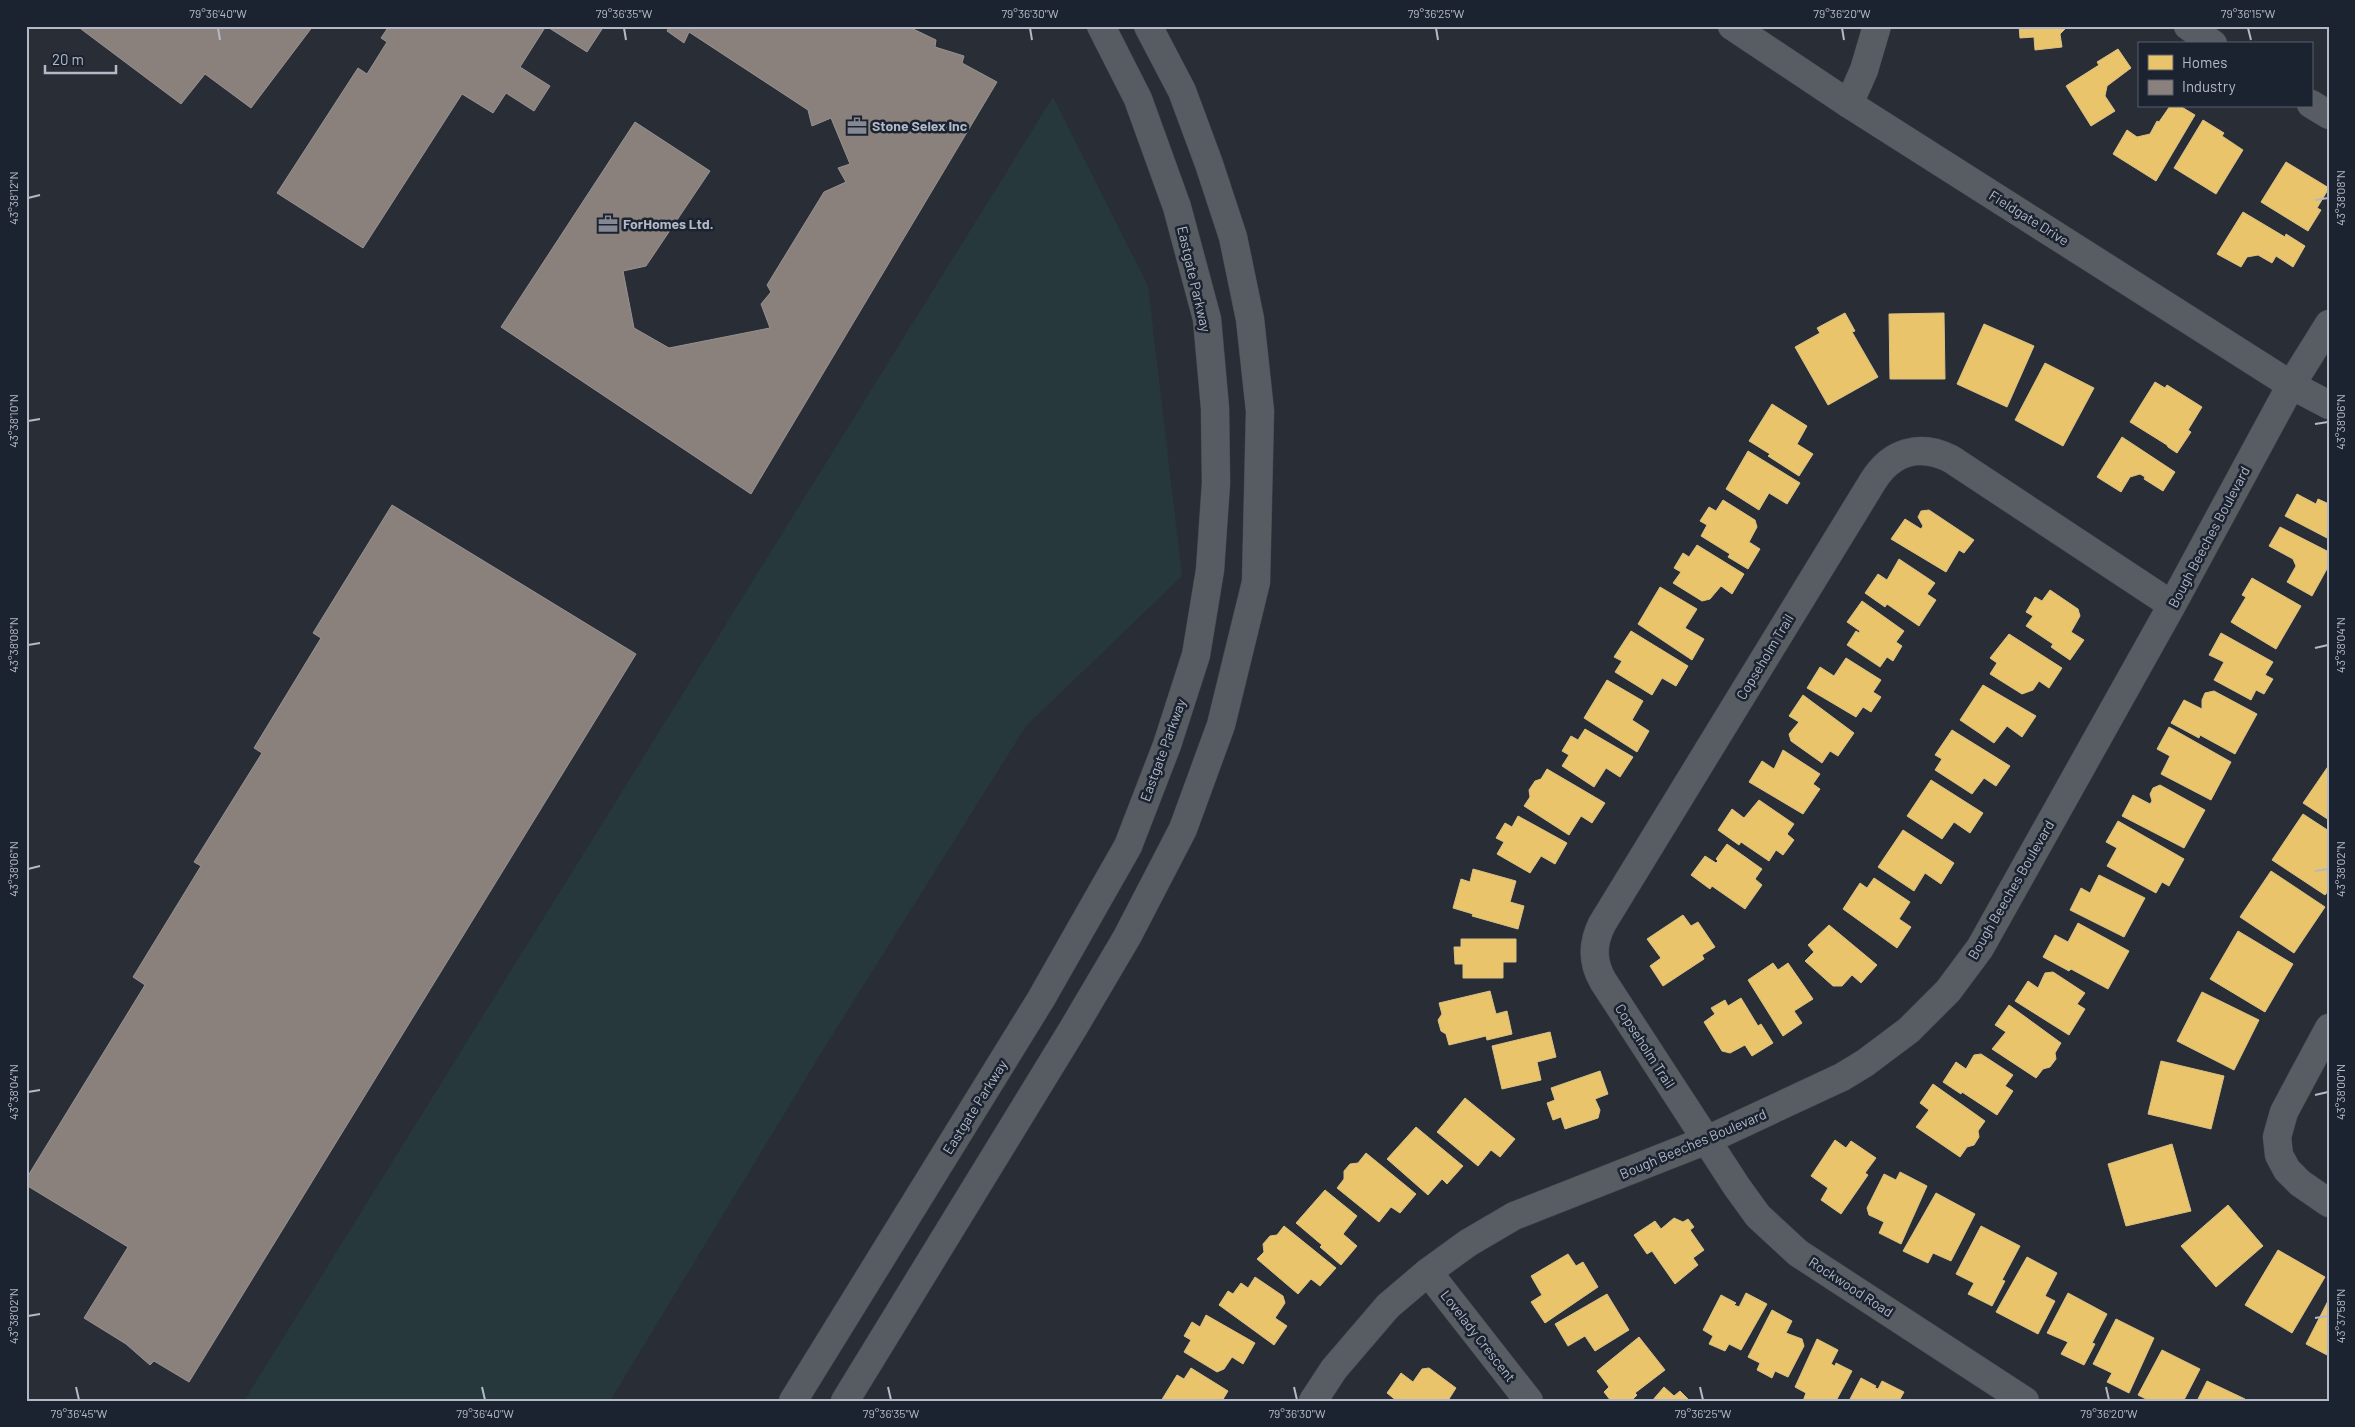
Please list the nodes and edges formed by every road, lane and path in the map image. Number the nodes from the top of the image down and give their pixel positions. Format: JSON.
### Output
{"nodes":[{"id":1,"x":1101,"y":26,"type":"edge"},
{"id":2,"x":1148,"y":26,"type":"edge"},
{"id":3,"x":1732,"y":26,"type":"edge"},
{"id":4,"x":1878,"y":26,"type":"edge"},
{"id":5,"x":2188,"y":26,"type":"edge"},
{"id":6,"x":2210,"y":42,"type":"edge"},
{"id":7,"x":1849,"y":104,"type":"junction"},
{"id":8,"x":2312,"y":105,"type":"edge"},
{"id":9,"x":2329,"y":115,"type":"edge"},
{"id":10,"x":2329,"y":324,"type":"edge"},
{"id":11,"x":2292,"y":385,"type":"junction"},
{"id":12,"x":2329,"y":405,"type":"edge"},
{"id":13,"x":2172,"y":605,"type":"junction"},
{"id":14,"x":2329,"y":1028,"type":"edge"},
{"id":15,"x":1707,"y":1140,"type":"junction"},
{"id":16,"x":2329,"y":1202,"type":"edge"},
{"id":17,"x":1428,"y":1272,"type":"junction"},
{"id":18,"x":793,"y":1401,"type":"edge"},
{"id":19,"x":845,"y":1401,"type":"edge"},
{"id":20,"x":1313,"y":1401,"type":"edge"},
{"id":21,"x":1528,"y":1401,"type":"edge"},
{"id":22,"x":2026,"y":1401,"type":"edge"}],
"edges":[{"from":1,"to":18,"type":"main road","name":"Eastgate Parkway"},
{"from":2,"to":19,"type":"main road"},
{"from":3,"to":7,"type":"street","name":"Fieldgate Drive"},
{"from":4,"to":7,"type":"street"},
{"from":5,"to":6,"type":"street"},
{"from":7,"to":11,"type":"street","name":"Fieldgate Drive"},
{"from":8,"to":9,"type":"street"},
{"from":10,"to":11,"type":"street","name":"Bough Beeches Boulevard"},
{"from":11,"to":12,"type":"street","name":"Fieldgate Drive"},
{"from":11,"to":13,"type":"street","name":"Bough Beeches Boulevard"},
{"from":13,"to":15,"type":"street","name":"Bough Beeches Boulevard"},
{"from":13,"to":15,"type":"street","name":"Copseholm Trail"},
{"from":14,"to":16,"type":"street"},
{"from":15,"to":17,"type":"street","name":"Bough Beeches Boulevard"},
{"from":15,"to":22,"type":"street","name":"Rockwood Road"},
{"from":17,"to":20,"type":"street","name":"Bough Beeches Boulevard"},
{"from":17,"to":21,"type":"street","name":"Lovelady Crescent"}]}
